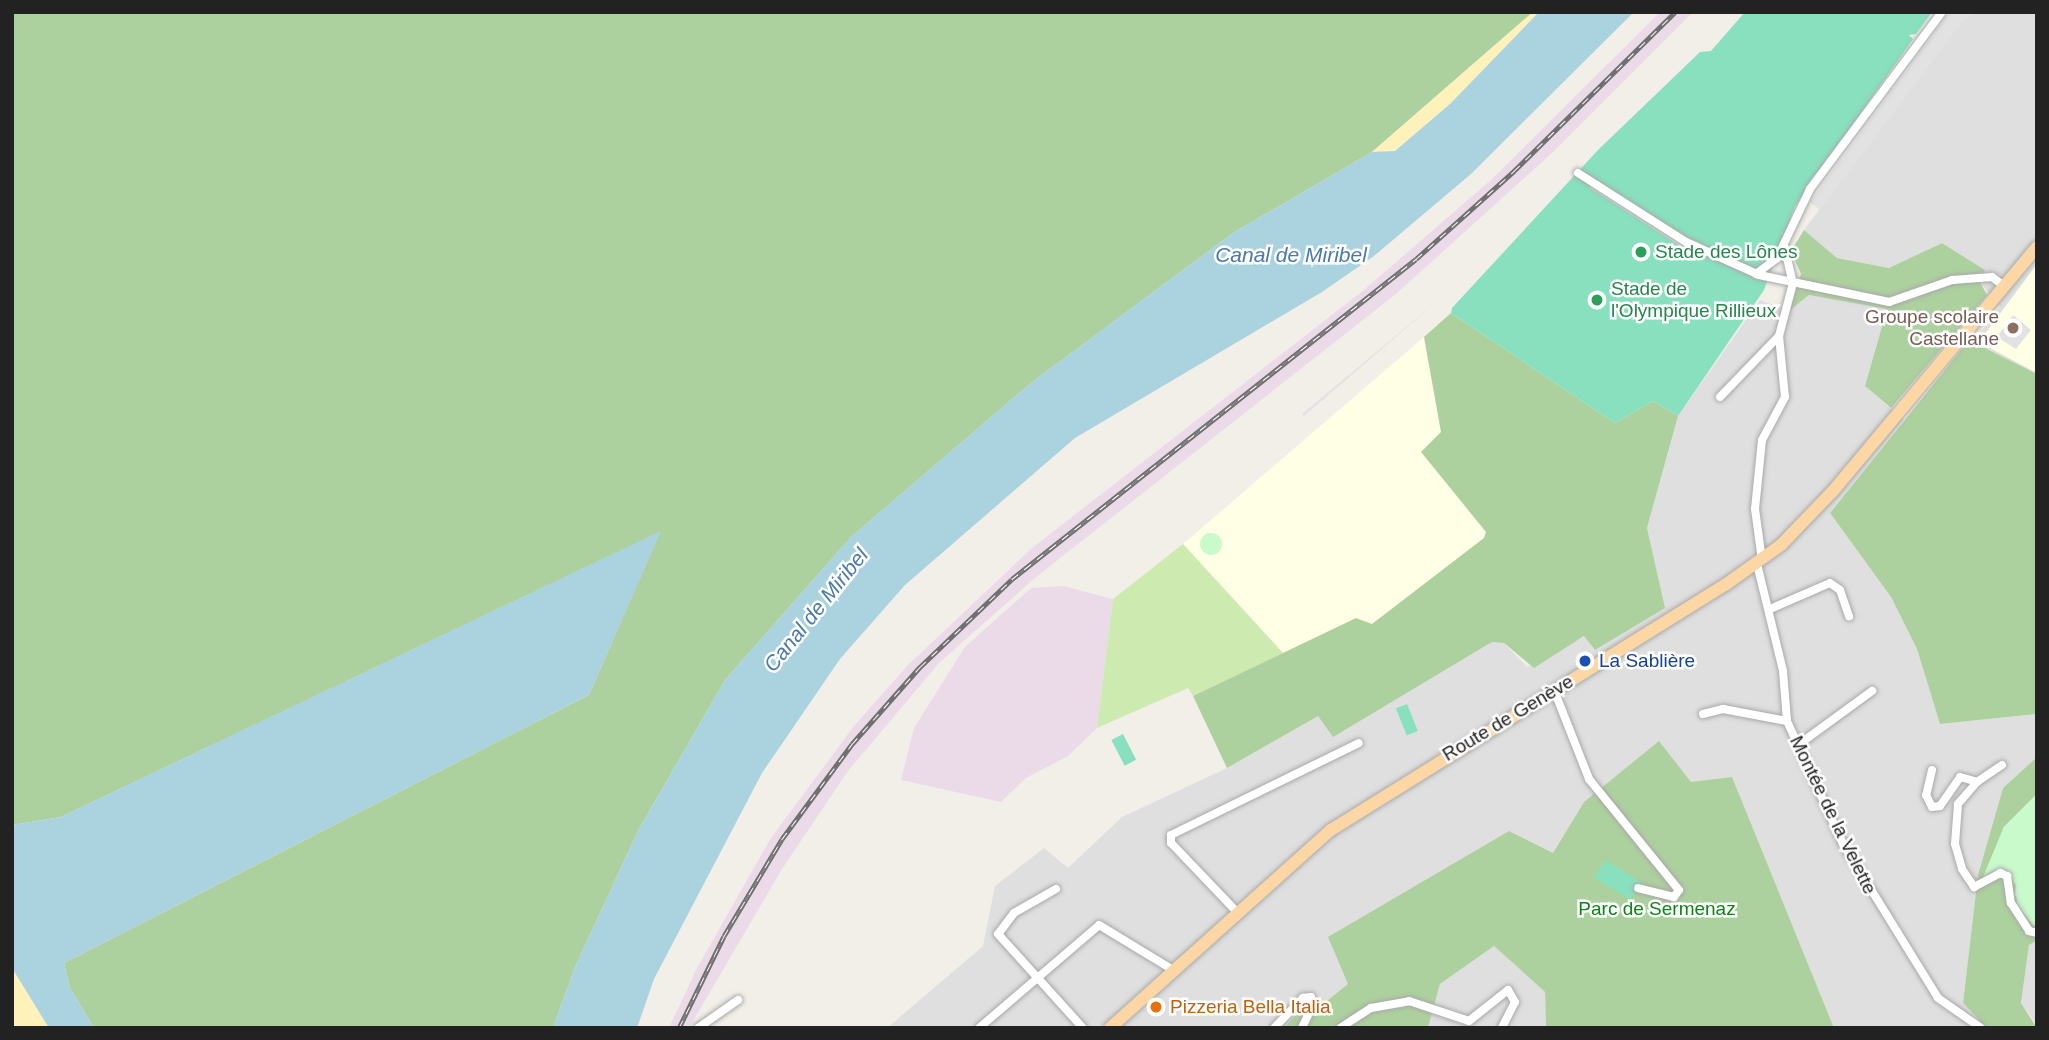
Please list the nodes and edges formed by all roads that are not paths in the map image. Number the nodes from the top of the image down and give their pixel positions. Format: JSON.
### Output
{"nodes":[{"id":1,"x":1942,"y":12,"type":"edge"},
{"id":2,"x":1578,"y":173,"type":"dead end"},
{"id":3,"x":1784,"y":245,"type":"junction"},
{"id":4,"x":2037,"y":247,"type":"edge"},
{"id":5,"x":1756,"y":274,"type":"junction"},
{"id":6,"x":1793,"y":283,"type":"junction"},
{"id":7,"x":2004,"y":286,"type":"junction"},
{"id":8,"x":1779,"y":336,"type":"junction"},
{"id":9,"x":1720,"y":397,"type":"dead end"},
{"id":10,"x":1760,"y":562,"type":"junction"},
{"id":11,"x":1770,"y":610,"type":"junction"},
{"id":12,"x":1849,"y":616,"type":"dead end"},
{"id":13,"x":1554,"y":690,"type":"junction"},
{"id":14,"x":1872,"y":691,"type":"dead end"},
{"id":15,"x":1703,"y":714,"type":"dead end"},
{"id":16,"x":1787,"y":720,"type":"junction"},
{"id":17,"x":1359,"y":743,"type":"dead end"},
{"id":18,"x":1798,"y":745,"type":"junction"},
{"id":19,"x":2002,"y":765,"type":"dead end"},
{"id":20,"x":1932,"y":770,"type":"dead end"},
{"id":21,"x":1977,"y":782,"type":"junction"},
{"id":22,"x":1638,"y":888,"type":"dead end"},
{"id":23,"x":1056,"y":890,"type":"dead end"},
{"id":24,"x":1237,"y":912,"type":"junction"},
{"id":25,"x":2037,"y":933,"type":"edge"},
{"id":26,"x":1173,"y":970,"type":"junction"},
{"id":27,"x":1037,"y":978,"type":"junction"},
{"id":28,"x":738,"y":1000,"type":"dead end"},
{"id":29,"x":698,"y":1028,"type":"edge"},
{"id":30,"x":979,"y":1028,"type":"edge"},
{"id":31,"x":1083,"y":1028,"type":"edge"},
{"id":32,"x":1110,"y":1028,"type":"edge"},
{"id":33,"x":1274,"y":1028,"type":"edge"},
{"id":34,"x":1302,"y":1028,"type":"edge"},
{"id":35,"x":1340,"y":1028,"type":"edge"},
{"id":36,"x":1502,"y":1028,"type":"edge"},
{"id":37,"x":1981,"y":1028,"type":"edge"}],
"edges":[{"from":1,"to":3,"type":"street"},
{"from":2,"to":5,"type":"street"},
{"from":3,"to":5,"type":"street"},
{"from":3,"to":6,"type":"street"},
{"from":4,"to":7,"type":"main road","name":"Route de Genève"},
{"from":5,"to":6,"type":"street"},
{"from":6,"to":7,"type":"street"},
{"from":6,"to":8,"type":"street"},
{"from":7,"to":10,"type":"main road","name":"Route de Genève"},
{"from":8,"to":9,"type":"street"},
{"from":8,"to":10,"type":"street","name":"Montée de la Velette"},
{"from":10,"to":11,"type":"street","name":"Montée de la Velette"},
{"from":10,"to":13,"type":"main road","name":"Route de Genève"},
{"from":11,"to":12,"type":"street"},
{"from":11,"to":16,"type":"street","name":"Montée de la Velette"},
{"from":13,"to":22,"type":"street"},
{"from":13,"to":24,"type":"main road","name":"Route de Genève"},
{"from":14,"to":18,"type":"street"},
{"from":15,"to":16,"type":"street"},
{"from":16,"to":18,"type":"street","name":"Montée de la Velette"},
{"from":17,"to":24,"type":"street"},
{"from":18,"to":37,"type":"street","name":"Montée de la Velette"},
{"from":19,"to":21,"type":"street"},
{"from":20,"to":21,"type":"street"},
{"from":21,"to":25,"type":"street"},
{"from":23,"to":27,"type":"street"},
{"from":24,"to":26,"type":"main road","name":"Route de Genève"},
{"from":26,"to":27,"type":"street"},
{"from":26,"to":32,"type":"main road","name":"Route de Genève"},
{"from":27,"to":30,"type":"street"},
{"from":27,"to":31,"type":"street"},
{"from":28,"to":29,"type":"street"},
{"from":33,"to":34,"type":"street"},
{"from":35,"to":36,"type":"street"}]}
